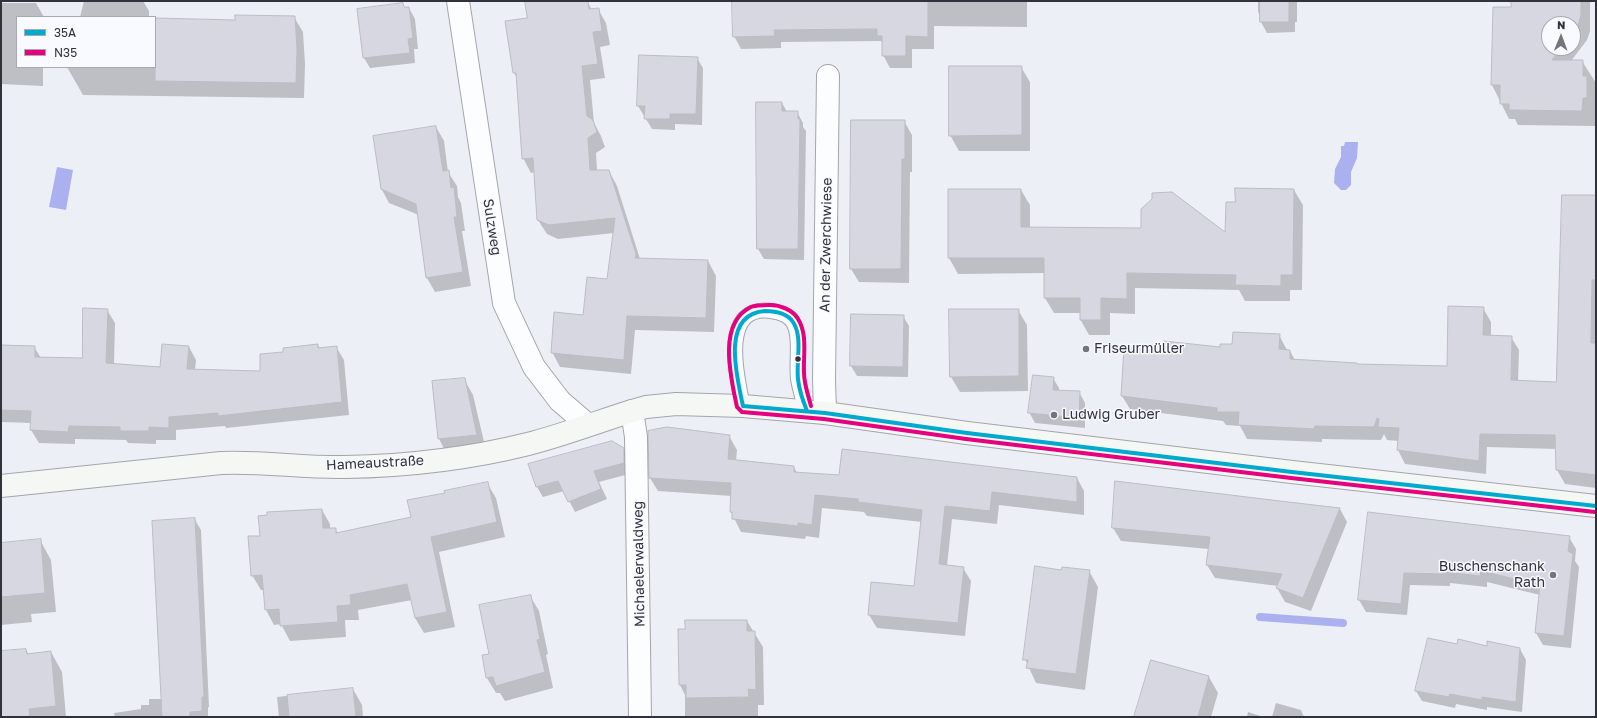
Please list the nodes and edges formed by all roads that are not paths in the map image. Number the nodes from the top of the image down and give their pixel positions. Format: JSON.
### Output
{"nodes":[{"id":1,"x":458,"y":1,"type":"edge"},
{"id":2,"x":828,"y":76,"type":"dead end"},
{"id":3,"x":743,"y":406,"type":"junction"},
{"id":4,"x":632,"y":411,"type":"junction"},
{"id":5,"x":816,"y":412,"type":"junction"},
{"id":6,"x":588,"y":425,"type":"junction"},
{"id":7,"x":1,"y":486,"type":"edge"},
{"id":8,"x":1596,"y":506,"type":"edge"},
{"id":9,"x":640,"y":717,"type":"edge"}],
"edges":[{"from":1,"to":6,"type":"street","name":"Sulzweg"},
{"from":2,"to":5,"type":"street","name":"An der Zwerchwiese"},
{"from":3,"to":4,"type":"main road","name":"Hameaustraße"},
{"from":3,"to":5,"type":"main road","name":"Hameaustraße"},
{"from":3,"to":5,"type":"lane"},
{"from":4,"to":6,"type":"main road","name":"Hameaustraße"},
{"from":4,"to":9,"type":"street","name":"Michaelerwaldweg"},
{"from":5,"to":8,"type":"main road","name":"Hameaustraße"},
{"from":6,"to":7,"type":"main road","name":"Hameaustraße"}]}
